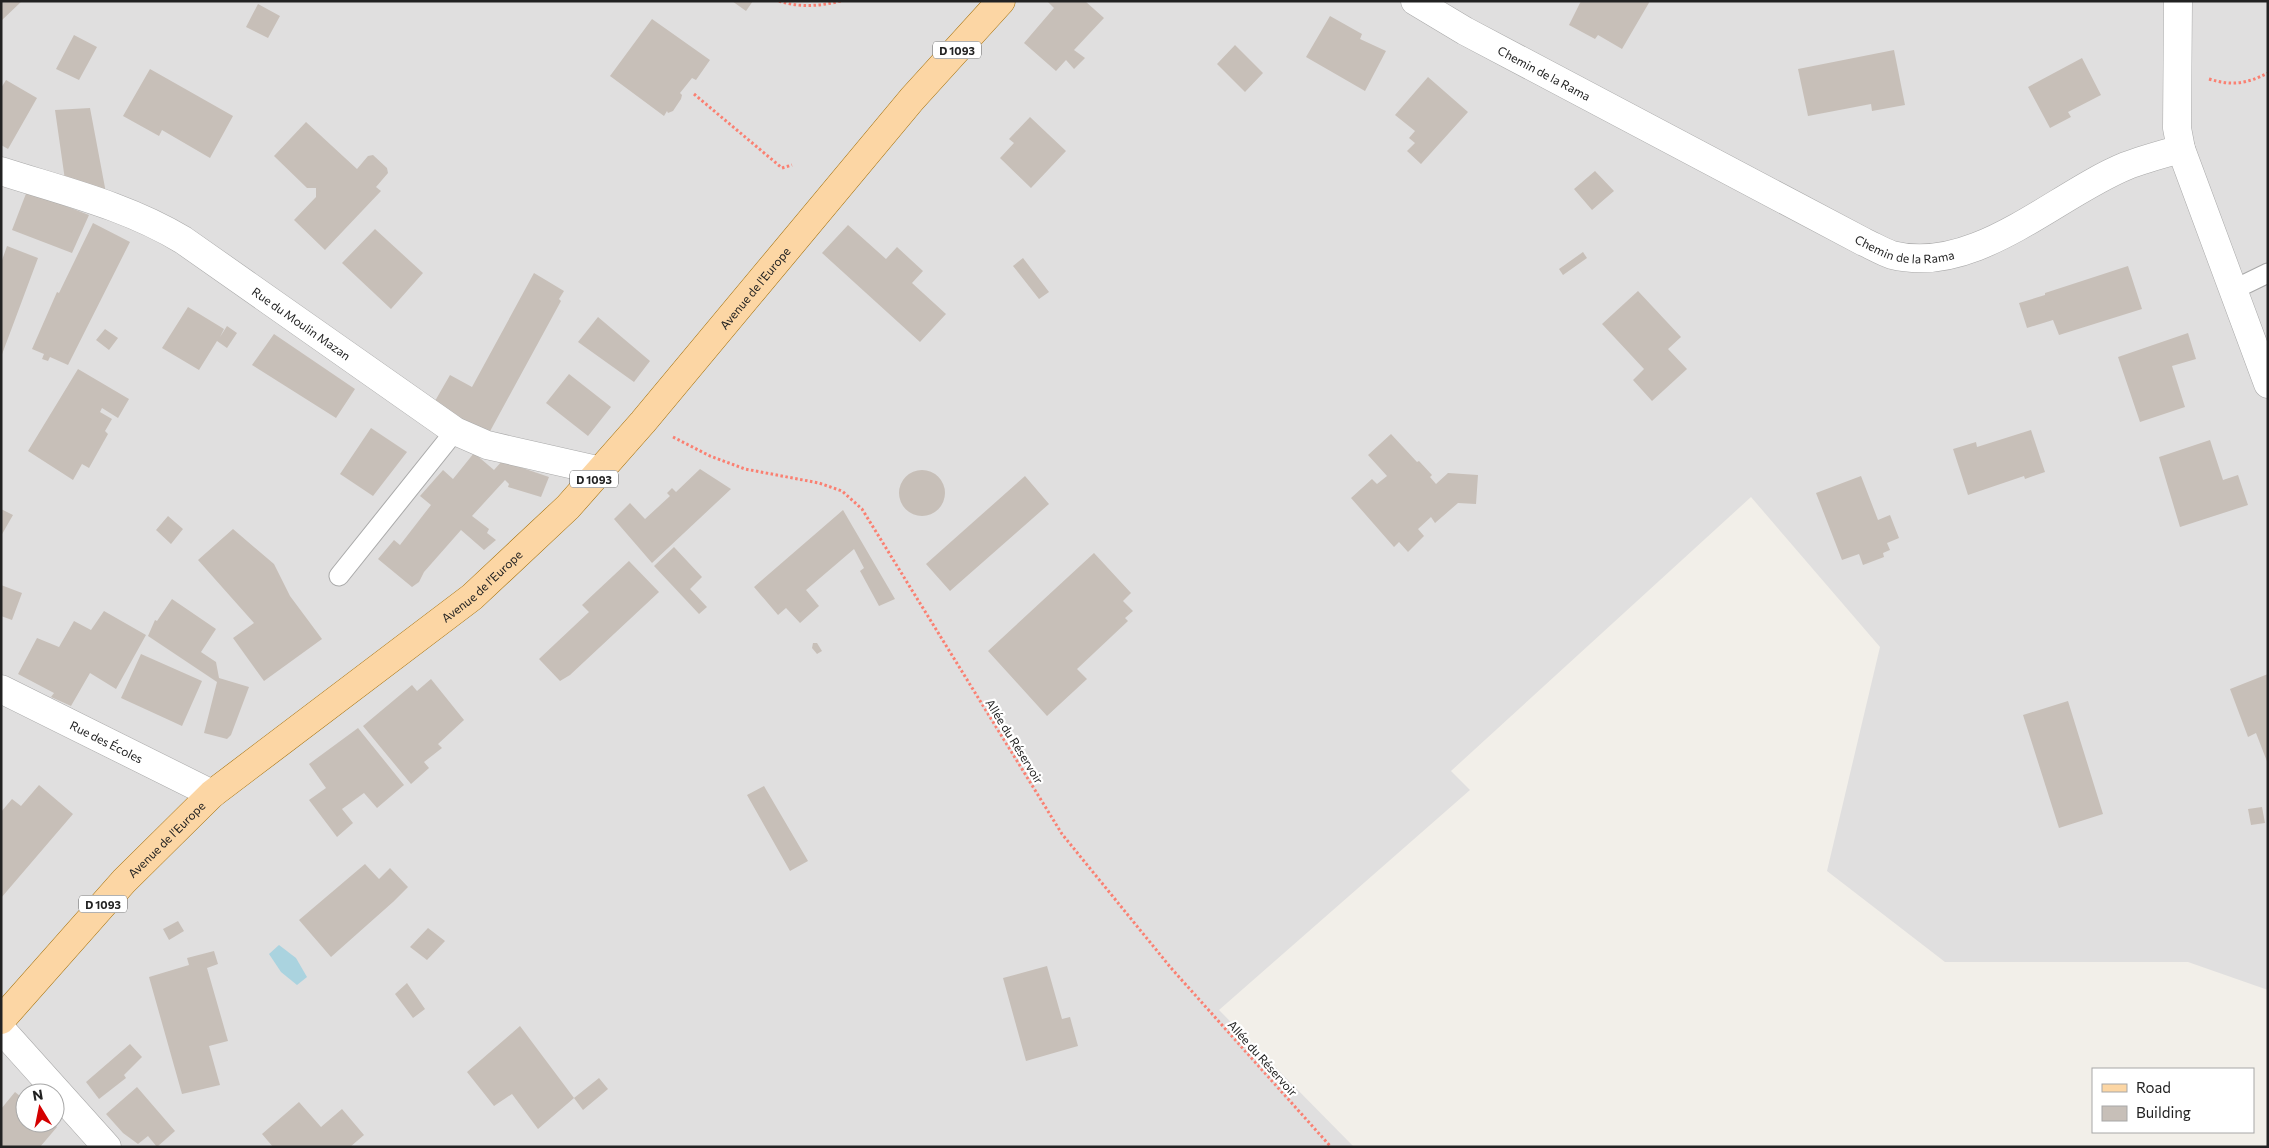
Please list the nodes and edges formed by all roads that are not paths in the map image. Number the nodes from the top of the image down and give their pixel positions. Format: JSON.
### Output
{"nodes":[{"id":1,"x":1002,"y":1,"type":"edge"},
{"id":2,"x":1415,"y":1,"type":"edge"},
{"id":3,"x":2178,"y":1,"type":"edge"},
{"id":4,"x":2181,"y":149,"type":"junction"},
{"id":5,"x":1,"y":171,"type":"edge"},
{"id":6,"x":2268,"y":273,"type":"edge"},
{"id":7,"x":2233,"y":290,"type":"junction"},
{"id":8,"x":2268,"y":384,"type":"edge"},
{"id":9,"x":455,"y":431,"type":"junction"},
{"id":10,"x":601,"y":471,"type":"junction"},
{"id":11,"x":339,"y":576,"type":"dead end"},
{"id":12,"x":1,"y":689,"type":"edge"},
{"id":13,"x":212,"y":794,"type":"junction"},
{"id":14,"x":1,"y":1020,"type":"edge"},
{"id":15,"x":1,"y":1029,"type":"edge"},
{"id":16,"x":107,"y":1147,"type":"edge"}],
"edges":[{"from":1,"to":10,"type":"main road","name":"Avenue de l'Europe","number":"D 1093"},
{"from":2,"to":4,"type":"street","name":"Chemin de la Rama"},
{"from":3,"to":4,"type":"street"},
{"from":4,"to":7,"type":"street"},
{"from":5,"to":9,"type":"street","name":"Rue du Moulin Mazan"},
{"from":6,"to":7,"type":"lane"},
{"from":7,"to":8,"type":"street"},
{"from":9,"to":10,"type":"street","name":"Rue du Moulin Mazan"},
{"from":9,"to":11,"type":"lane"},
{"from":10,"to":13,"type":"main road","name":"Avenue de l'Europe","number":"D 1093"},
{"from":12,"to":13,"type":"street","name":"Rue des Écoles"},
{"from":13,"to":14,"type":"main road","name":"Avenue de l'Europe","number":"D 1093"},
{"from":15,"to":16,"type":"street"}]}
